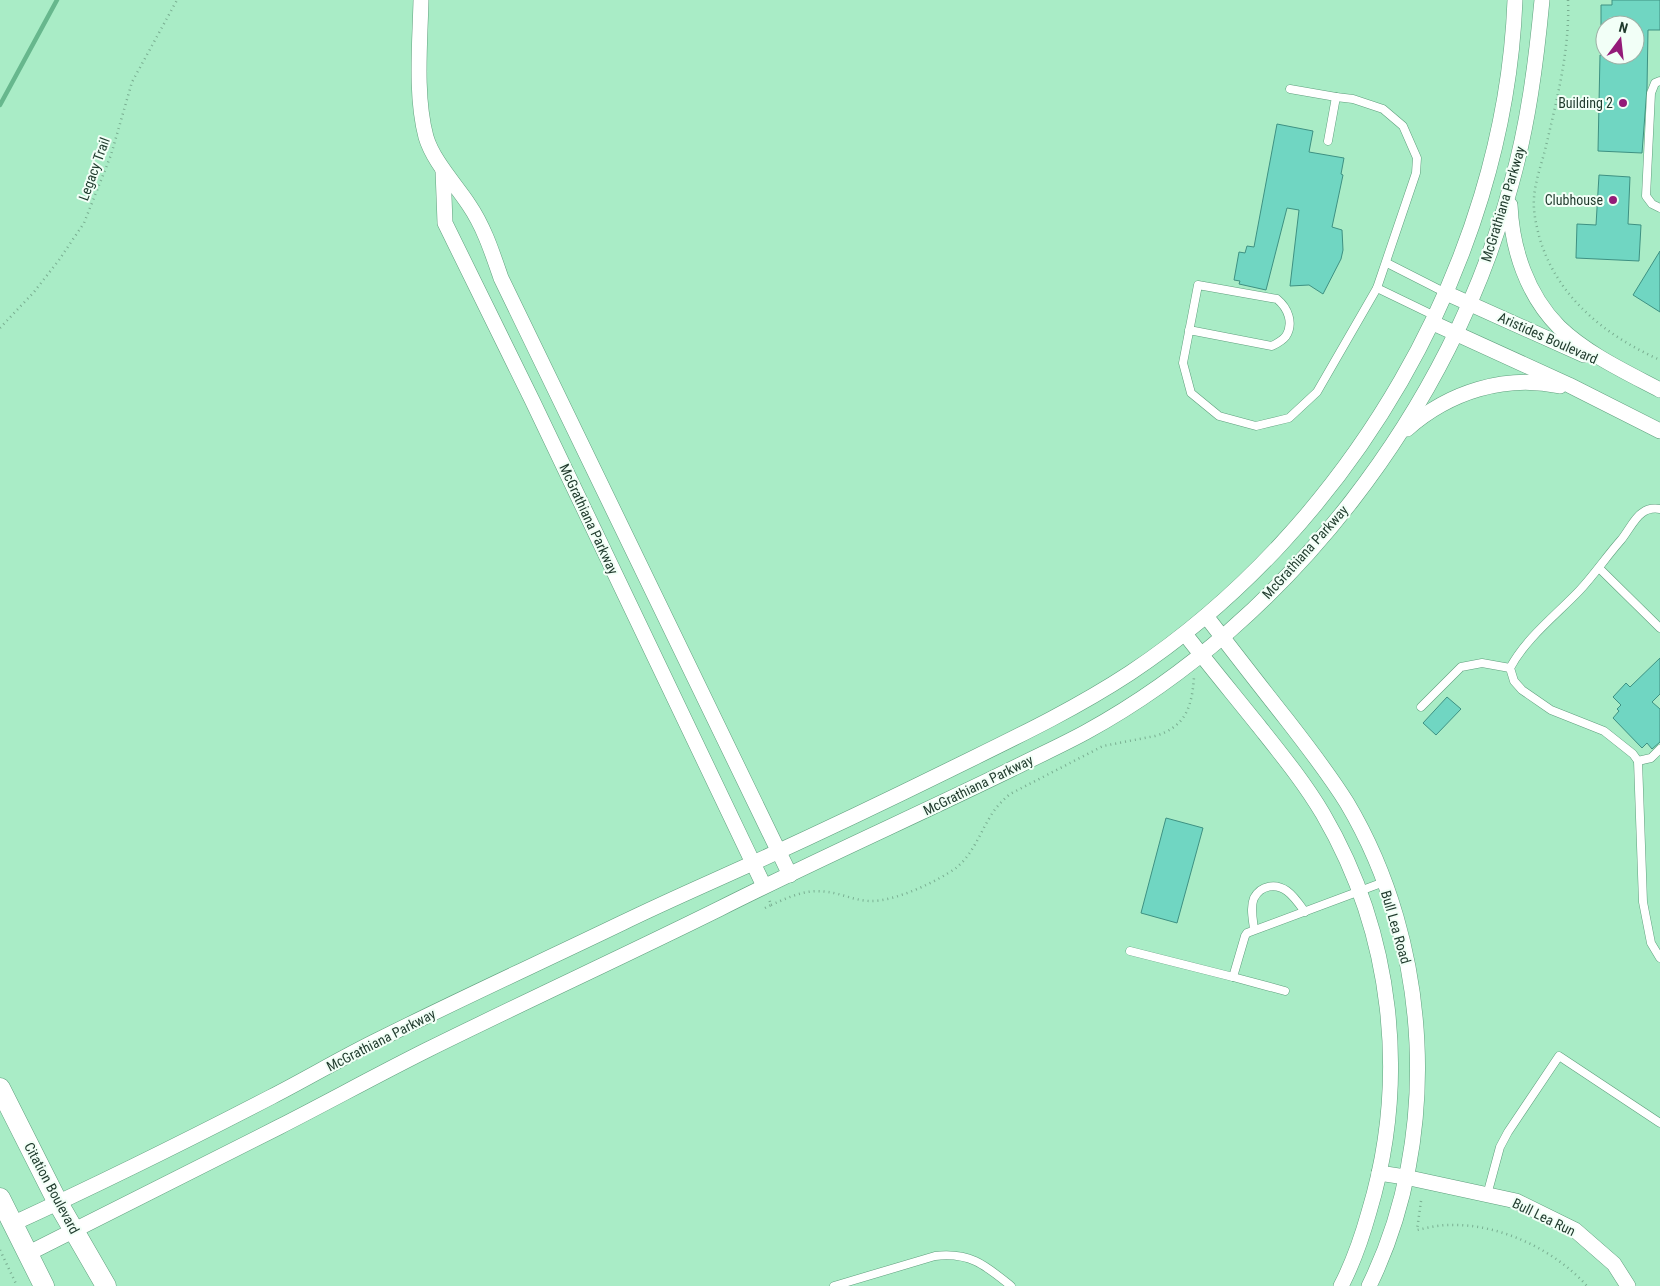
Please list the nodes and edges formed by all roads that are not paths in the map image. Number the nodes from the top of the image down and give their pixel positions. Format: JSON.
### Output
{"nodes":[{"id":1,"x":421,"y":0,"type":"edge"},
{"id":2,"x":1515,"y":0,"type":"edge"},
{"id":3,"x":1542,"y":0,"type":"edge"},
{"id":4,"x":1660,"y":81,"type":"edge"},
{"id":5,"x":1290,"y":89,"type":"dead end"},
{"id":6,"x":1336,"y":97,"type":"junction"},
{"id":7,"x":1328,"y":141,"type":"dead end"},
{"id":8,"x":443,"y":170,"type":"junction"},
{"id":9,"x":1511,"y":187,"type":"junction"},
{"id":10,"x":1660,"y":208,"type":"edge"},
{"id":11,"x":1387,"y":263,"type":"junction"},
{"id":12,"x":1377,"y":288,"type":"junction"},
{"id":13,"x":1446,"y":292,"type":"junction"},
{"id":14,"x":1470,"y":303,"type":"junction"},
{"id":15,"x":1434,"y":319,"type":"junction"},
{"id":16,"x":1189,"y":330,"type":"junction"},
{"id":17,"x":1456,"y":333,"type":"junction"},
{"id":18,"x":1655,"y":387,"type":"edge"},
{"id":19,"x":1596,"y":398,"type":"junction"},
{"id":20,"x":1660,"y":431,"type":"edge"},
{"id":21,"x":1397,"y":438,"type":"junction"},
{"id":22,"x":1660,"y":509,"type":"edge"},
{"id":23,"x":1599,"y":568,"type":"junction"},
{"id":24,"x":1206,"y":616,"type":"junction"},
{"id":25,"x":1660,"y":628,"type":"edge"},
{"id":26,"x":1185,"y":634,"type":"junction"},
{"id":27,"x":1221,"y":636,"type":"junction"},
{"id":28,"x":1200,"y":654,"type":"junction"},
{"id":29,"x":1510,"y":668,"type":"junction"},
{"id":30,"x":1421,"y":707,"type":"dead end"},
{"id":31,"x":1660,"y":749,"type":"edge"},
{"id":32,"x":1638,"y":761,"type":"junction"},
{"id":33,"x":779,"y":851,"type":"junction"},
{"id":34,"x":754,"y":862,"type":"junction"},
{"id":35,"x":790,"y":874,"type":"junction"},
{"id":36,"x":1384,"y":882,"type":"junction"},
{"id":37,"x":764,"y":886,"type":"junction"},
{"id":38,"x":1360,"y":892,"type":"junction"},
{"id":39,"x":1305,"y":912,"type":"junction"},
{"id":40,"x":1254,"y":929,"type":"junction"},
{"id":41,"x":1130,"y":951,"type":"dead end"},
{"id":42,"x":1660,"y":958,"type":"edge"},
{"id":43,"x":1233,"y":977,"type":"junction"},
{"id":44,"x":1285,"y":991,"type":"dead end"},
{"id":45,"x":0,"y":1088,"type":"edge"},
{"id":46,"x":1660,"y":1123,"type":"edge"},
{"id":47,"x":1379,"y":1174,"type":"junction"},
{"id":48,"x":1405,"y":1177,"type":"junction"},
{"id":49,"x":1487,"y":1195,"type":"junction"},
{"id":50,"x":0,"y":1198,"type":"edge"},
{"id":51,"x":58,"y":1203,"type":"junction"},
{"id":52,"x":12,"y":1224,"type":"junction"},
{"id":53,"x":74,"y":1230,"type":"junction"},
{"id":54,"x":26,"y":1254,"type":"junction"},
{"id":55,"x":44,"y":1286,"type":"edge"},
{"id":56,"x":106,"y":1286,"type":"edge"},
{"id":57,"x":834,"y":1286,"type":"edge"},
{"id":58,"x":1011,"y":1286,"type":"edge"},
{"id":59,"x":1341,"y":1286,"type":"edge"},
{"id":60,"x":1369,"y":1286,"type":"edge"},
{"id":61,"x":1628,"y":1286,"type":"edge"}],
"edges":[{"from":1,"to":8,"type":"street","name":"McGrathiana Parkway"},
{"from":2,"to":13,"type":"street","name":"McGrathiana Parkway"},
{"from":3,"to":9,"type":"street","name":"McGrathiana Parkway"},
{"from":4,"to":10,"type":"lane"},
{"from":5,"to":6,"type":"lane"},
{"from":6,"to":7,"type":"lane"},
{"from":6,"to":11,"type":"lane"},
{"from":8,"to":33,"type":"street","name":"McGrathiana Parkway"},
{"from":8,"to":34,"type":"street","name":"McGrathiana Parkway"},
{"from":9,"to":14,"type":"street","name":"McGrathiana Parkway"},
{"from":9,"to":18,"type":"street","name":"Aristides Boulevard"},
{"from":11,"to":12,"type":"lane"},
{"from":11,"to":13,"type":"lane"},
{"from":12,"to":15,"type":"lane"},
{"from":12,"to":16,"type":"lane"},
{"from":13,"to":14,"type":"street","name":"Aristides Boulevard"},
{"from":13,"to":15,"type":"street","name":"McGrathiana Parkway"},
{"from":14,"to":17,"type":"street","name":"McGrathiana Parkway"},
{"from":14,"to":18,"type":"street","name":"Aristides Boulevard"},
{"from":15,"to":17,"type":"street"},
{"from":15,"to":24,"type":"street","name":"McGrathiana Parkway"},
{"from":16,"to":16,"type":"lane"},
{"from":17,"to":19,"type":"street"},
{"from":17,"to":21,"type":"street","name":"McGrathiana Parkway"},
{"from":19,"to":20,"type":"street"},
{"from":19,"to":21,"type":"street"},
{"from":21,"to":27,"type":"street","name":"McGrathiana Parkway"},
{"from":22,"to":23,"type":"lane"},
{"from":23,"to":25,"type":"lane"},
{"from":23,"to":29,"type":"lane"},
{"from":24,"to":26,"type":"street","name":"McGrathiana Parkway"},
{"from":24,"to":27,"type":"street","name":"Bull Lea Road"},
{"from":26,"to":28,"type":"street","name":"Bull Lea Road"},
{"from":26,"to":33,"type":"street","name":"McGrathiana Parkway"},
{"from":27,"to":28,"type":"street","name":"McGrathiana Parkway"},
{"from":27,"to":36,"type":"street","name":"Bull Lea Road"},
{"from":28,"to":35,"type":"street","name":"McGrathiana Parkway"},
{"from":28,"to":38,"type":"street","name":"Bull Lea Road"},
{"from":29,"to":30,"type":"lane"},
{"from":29,"to":32,"type":"lane"},
{"from":31,"to":32,"type":"lane"},
{"from":32,"to":42,"type":"lane"},
{"from":33,"to":34,"type":"street","name":"McGrathiana Parkway"},
{"from":33,"to":35,"type":"street","name":"McGrathiana Parkway"},
{"from":34,"to":37,"type":"street","name":"McGrathiana Parkway"},
{"from":34,"to":51,"type":"street","name":"McGrathiana Parkway"},
{"from":35,"to":37,"type":"street","name":"McGrathiana Parkway"},
{"from":36,"to":38,"type":"lane"},
{"from":36,"to":48,"type":"street","name":"Bull Lea Road"},
{"from":37,"to":53,"type":"street","name":"McGrathiana Parkway"},
{"from":38,"to":39,"type":"lane"},
{"from":38,"to":47,"type":"street","name":"Bull Lea Road"},
{"from":39,"to":40,"type":"lane"},
{"from":39,"to":40,"type":"lane"},
{"from":40,"to":43,"type":"lane"},
{"from":41,"to":43,"type":"lane"},
{"from":43,"to":44,"type":"lane"},
{"from":45,"to":51,"type":"main road","name":"Citation Boulevard"},
{"from":46,"to":49,"type":"lane"},
{"from":47,"to":48,"type":"street","name":"Bull Lea Run"},
{"from":47,"to":59,"type":"street","name":"Bull Lea Road"},
{"from":48,"to":49,"type":"street","name":"Bull Lea Run"},
{"from":48,"to":60,"type":"street","name":"Bull Lea Road"},
{"from":49,"to":61,"type":"street","name":"Bull Lea Run"},
{"from":50,"to":52,"type":"main road"},
{"from":51,"to":52,"type":"street","name":"McGrathiana Parkway"},
{"from":51,"to":53,"type":"main road","name":"Citation Boulevard"},
{"from":52,"to":54,"type":"main road"},
{"from":53,"to":54,"type":"street","name":"McGrathiana Parkway"},
{"from":53,"to":56,"type":"main road","name":"Citation Boulevard"},
{"from":54,"to":55,"type":"main road"},
{"from":57,"to":58,"type":"lane"}]}
